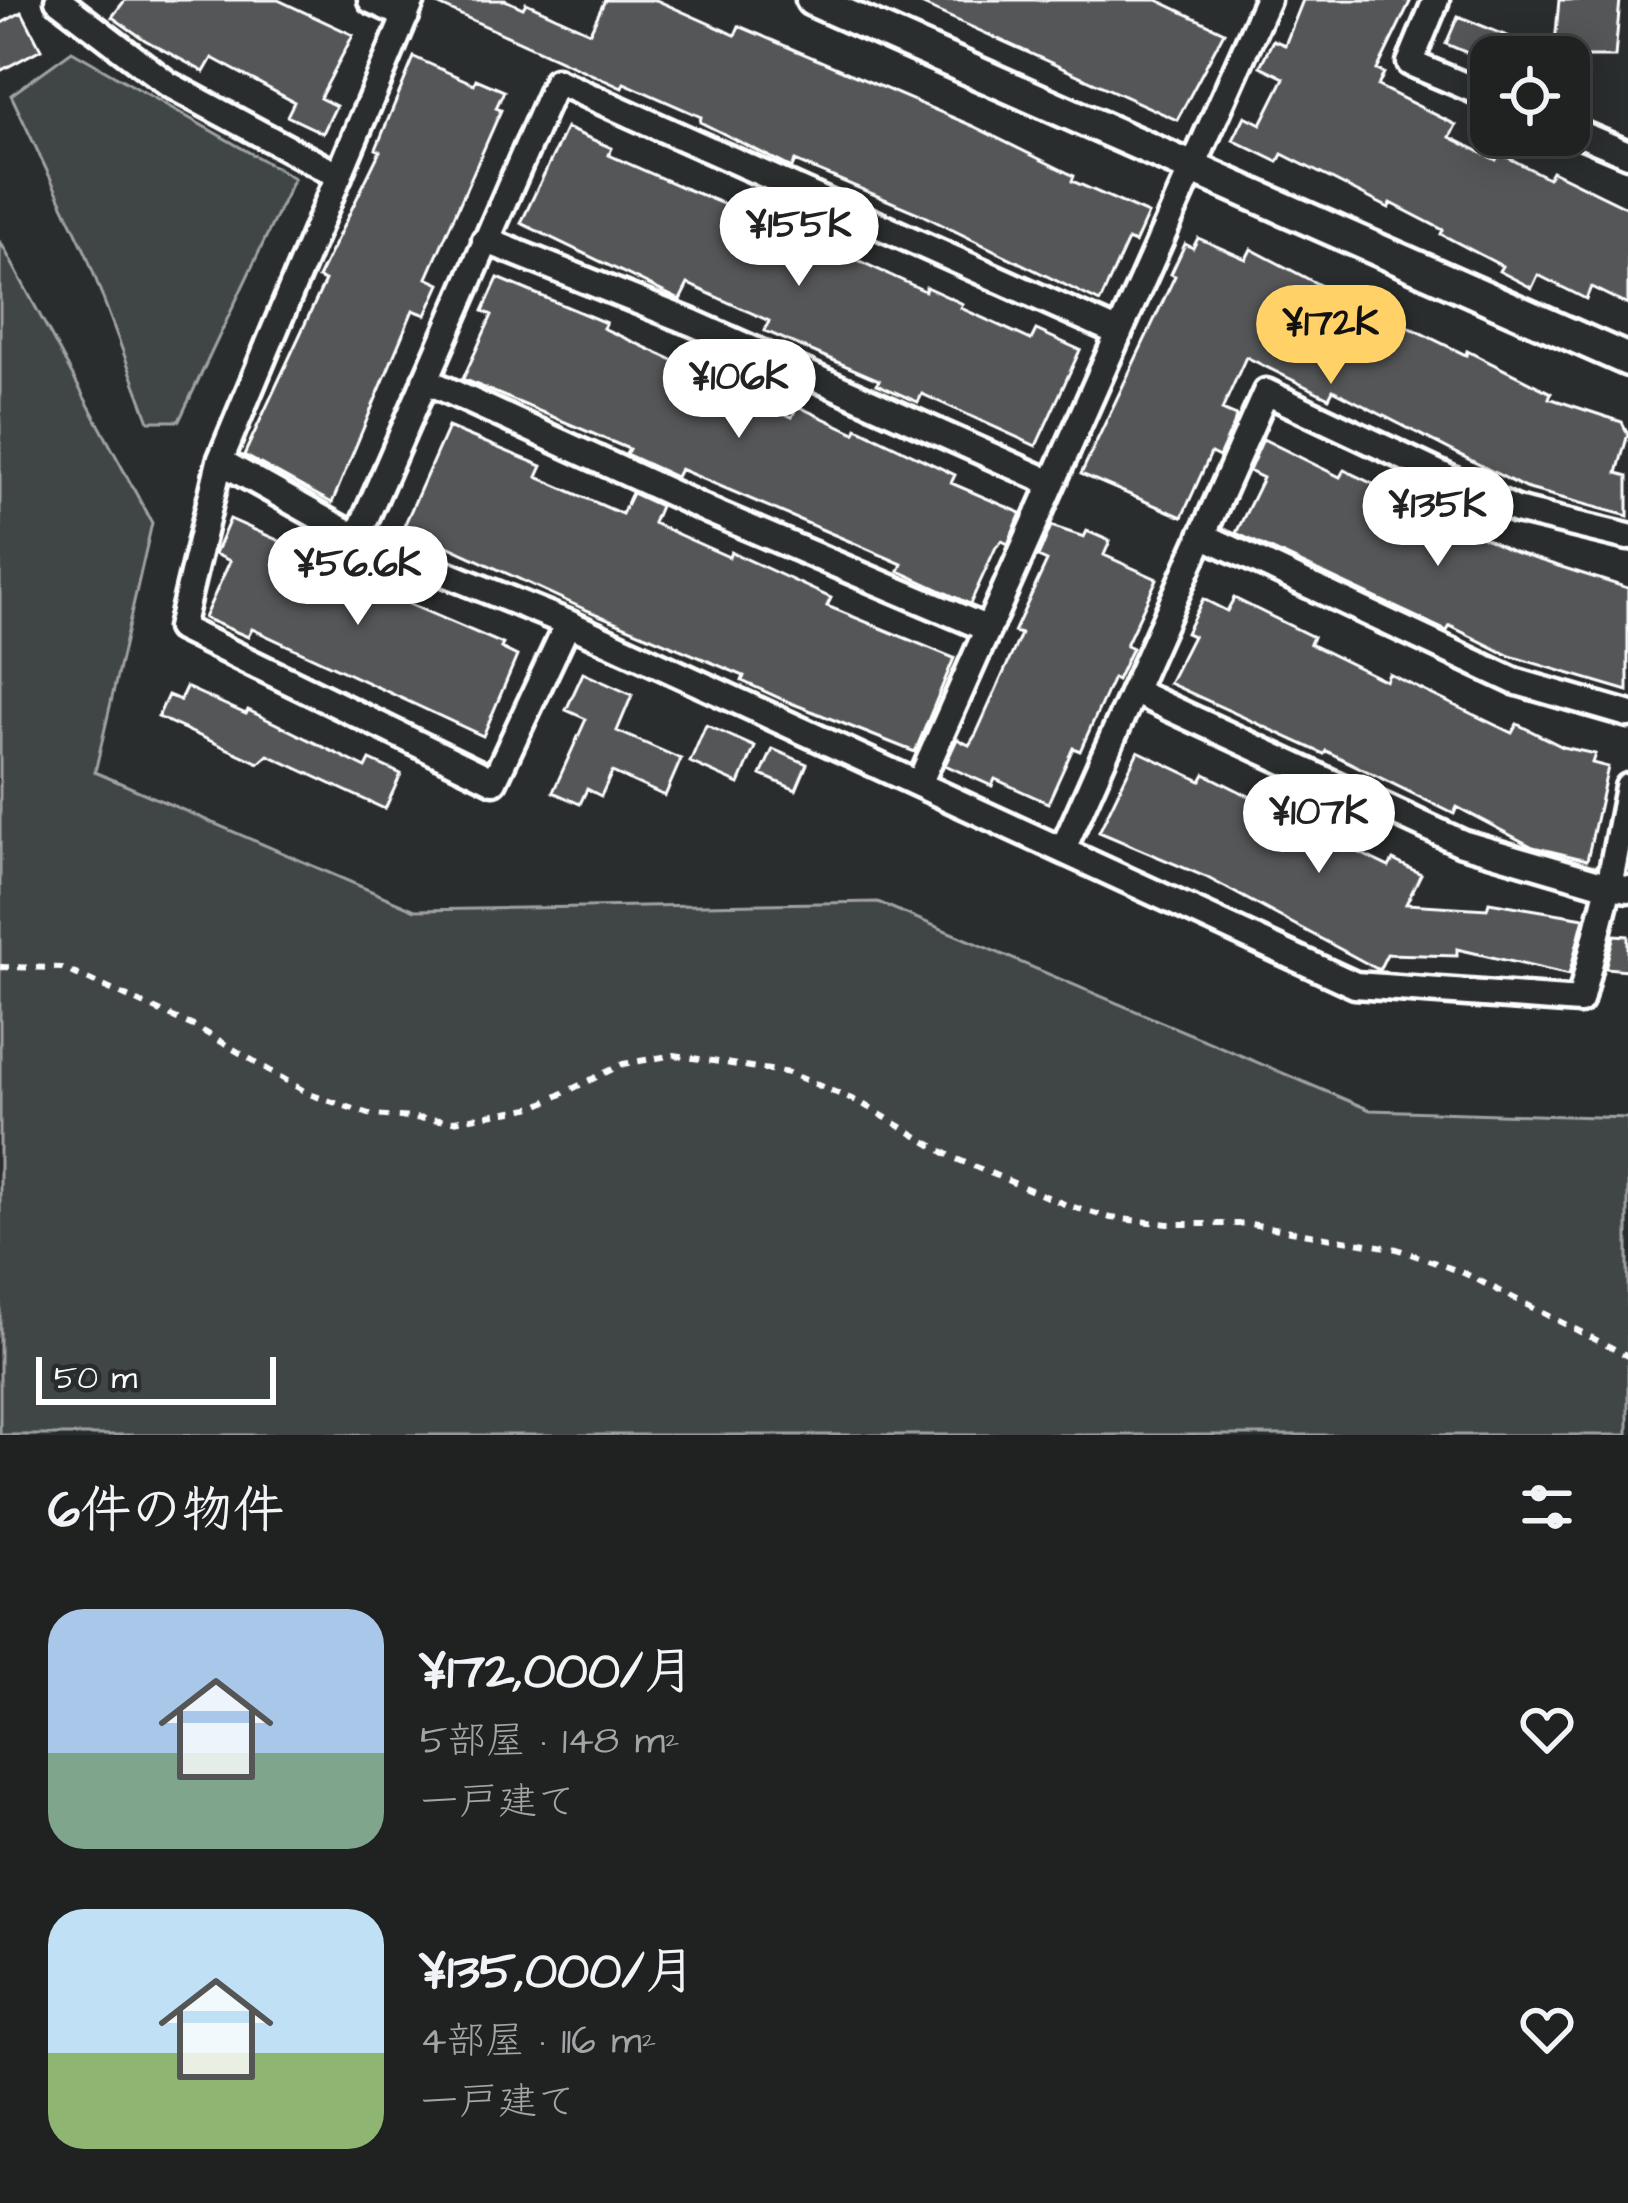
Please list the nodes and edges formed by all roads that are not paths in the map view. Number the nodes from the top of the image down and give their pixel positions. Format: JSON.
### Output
{"nodes":[{"id":1,"x":58,"y":0,"type":"edge"},
{"id":2,"x":371,"y":0,"type":"edge"},
{"id":3,"x":812,"y":0,"type":"edge"},
{"id":4,"x":1267,"y":0,"type":"edge"},
{"id":5,"x":1436,"y":0,"type":"edge"},
{"id":6,"x":409,"y":8,"type":"edge"},
{"id":7,"x":1470,"y":88,"type":"edge"},
{"id":8,"x":1590,"y":137,"type":"edge"},
{"id":9,"x":1627,"y":152,"type":"edge"},
{"id":10,"x":1191,"y":171,"type":"junction"},
{"id":11,"x":339,"y":176,"type":"junction"},
{"id":12,"x":485,"y":240,"type":"junction"},
{"id":13,"x":1119,"y":333,"type":"junction"},
{"id":14,"x":1628,"y":360,"type":"edge"},
{"id":15,"x":425,"y":380,"type":"junction"},
{"id":16,"x":220,"y":461,"type":"junction"},
{"id":17,"x":1052,"y":483,"type":"junction"},
{"id":18,"x":1202,"y":535,"type":"junction"},
{"id":19,"x":1628,"y":537,"type":"edge"},
{"id":20,"x":357,"y":538,"type":"junction"},
{"id":21,"x":568,"y":623,"type":"junction"},
{"id":22,"x":988,"y":629,"type":"junction"},
{"id":23,"x":1133,"y":692,"type":"junction"},
{"id":24,"x":1628,"y":714,"type":"edge"},
{"id":25,"x":919,"y":784,"type":"junction"},
{"id":26,"x":1628,"y":787,"type":"edge"},
{"id":27,"x":1063,"y":849,"type":"junction"},
{"id":28,"x":1618,"y":887,"type":"edge"}],
"edges":[{"from":1,"to":11,"type":"street"},
{"from":2,"to":6,"type":"street"},
{"from":3,"to":10,"type":"street"},
{"from":4,"to":10,"type":"street"},
{"from":5,"to":7,"type":"street"},
{"from":6,"to":11,"type":"street"},
{"from":8,"to":9,"type":"street"},
{"from":10,"to":13,"type":"street"},
{"from":10,"to":14,"type":"street"},
{"from":11,"to":16,"type":"street"},
{"from":12,"to":13,"type":"street"},
{"from":12,"to":15,"type":"street"},
{"from":12,"to":17,"type":"street"},
{"from":13,"to":17,"type":"street"},
{"from":15,"to":20,"type":"street"},
{"from":15,"to":22,"type":"street"},
{"from":16,"to":20,"type":"street"},
{"from":16,"to":21,"type":"street"},
{"from":17,"to":22,"type":"street"},
{"from":18,"to":19,"type":"street"},
{"from":18,"to":23,"type":"street"},
{"from":18,"to":24,"type":"street"},
{"from":20,"to":21,"type":"street"},
{"from":21,"to":25,"type":"street"},
{"from":22,"to":25,"type":"street"},
{"from":23,"to":27,"type":"street"},
{"from":23,"to":28,"type":"street"},
{"from":25,"to":27,"type":"street"},
{"from":26,"to":28,"type":"street"},
{"from":27,"to":28,"type":"street"}]}
